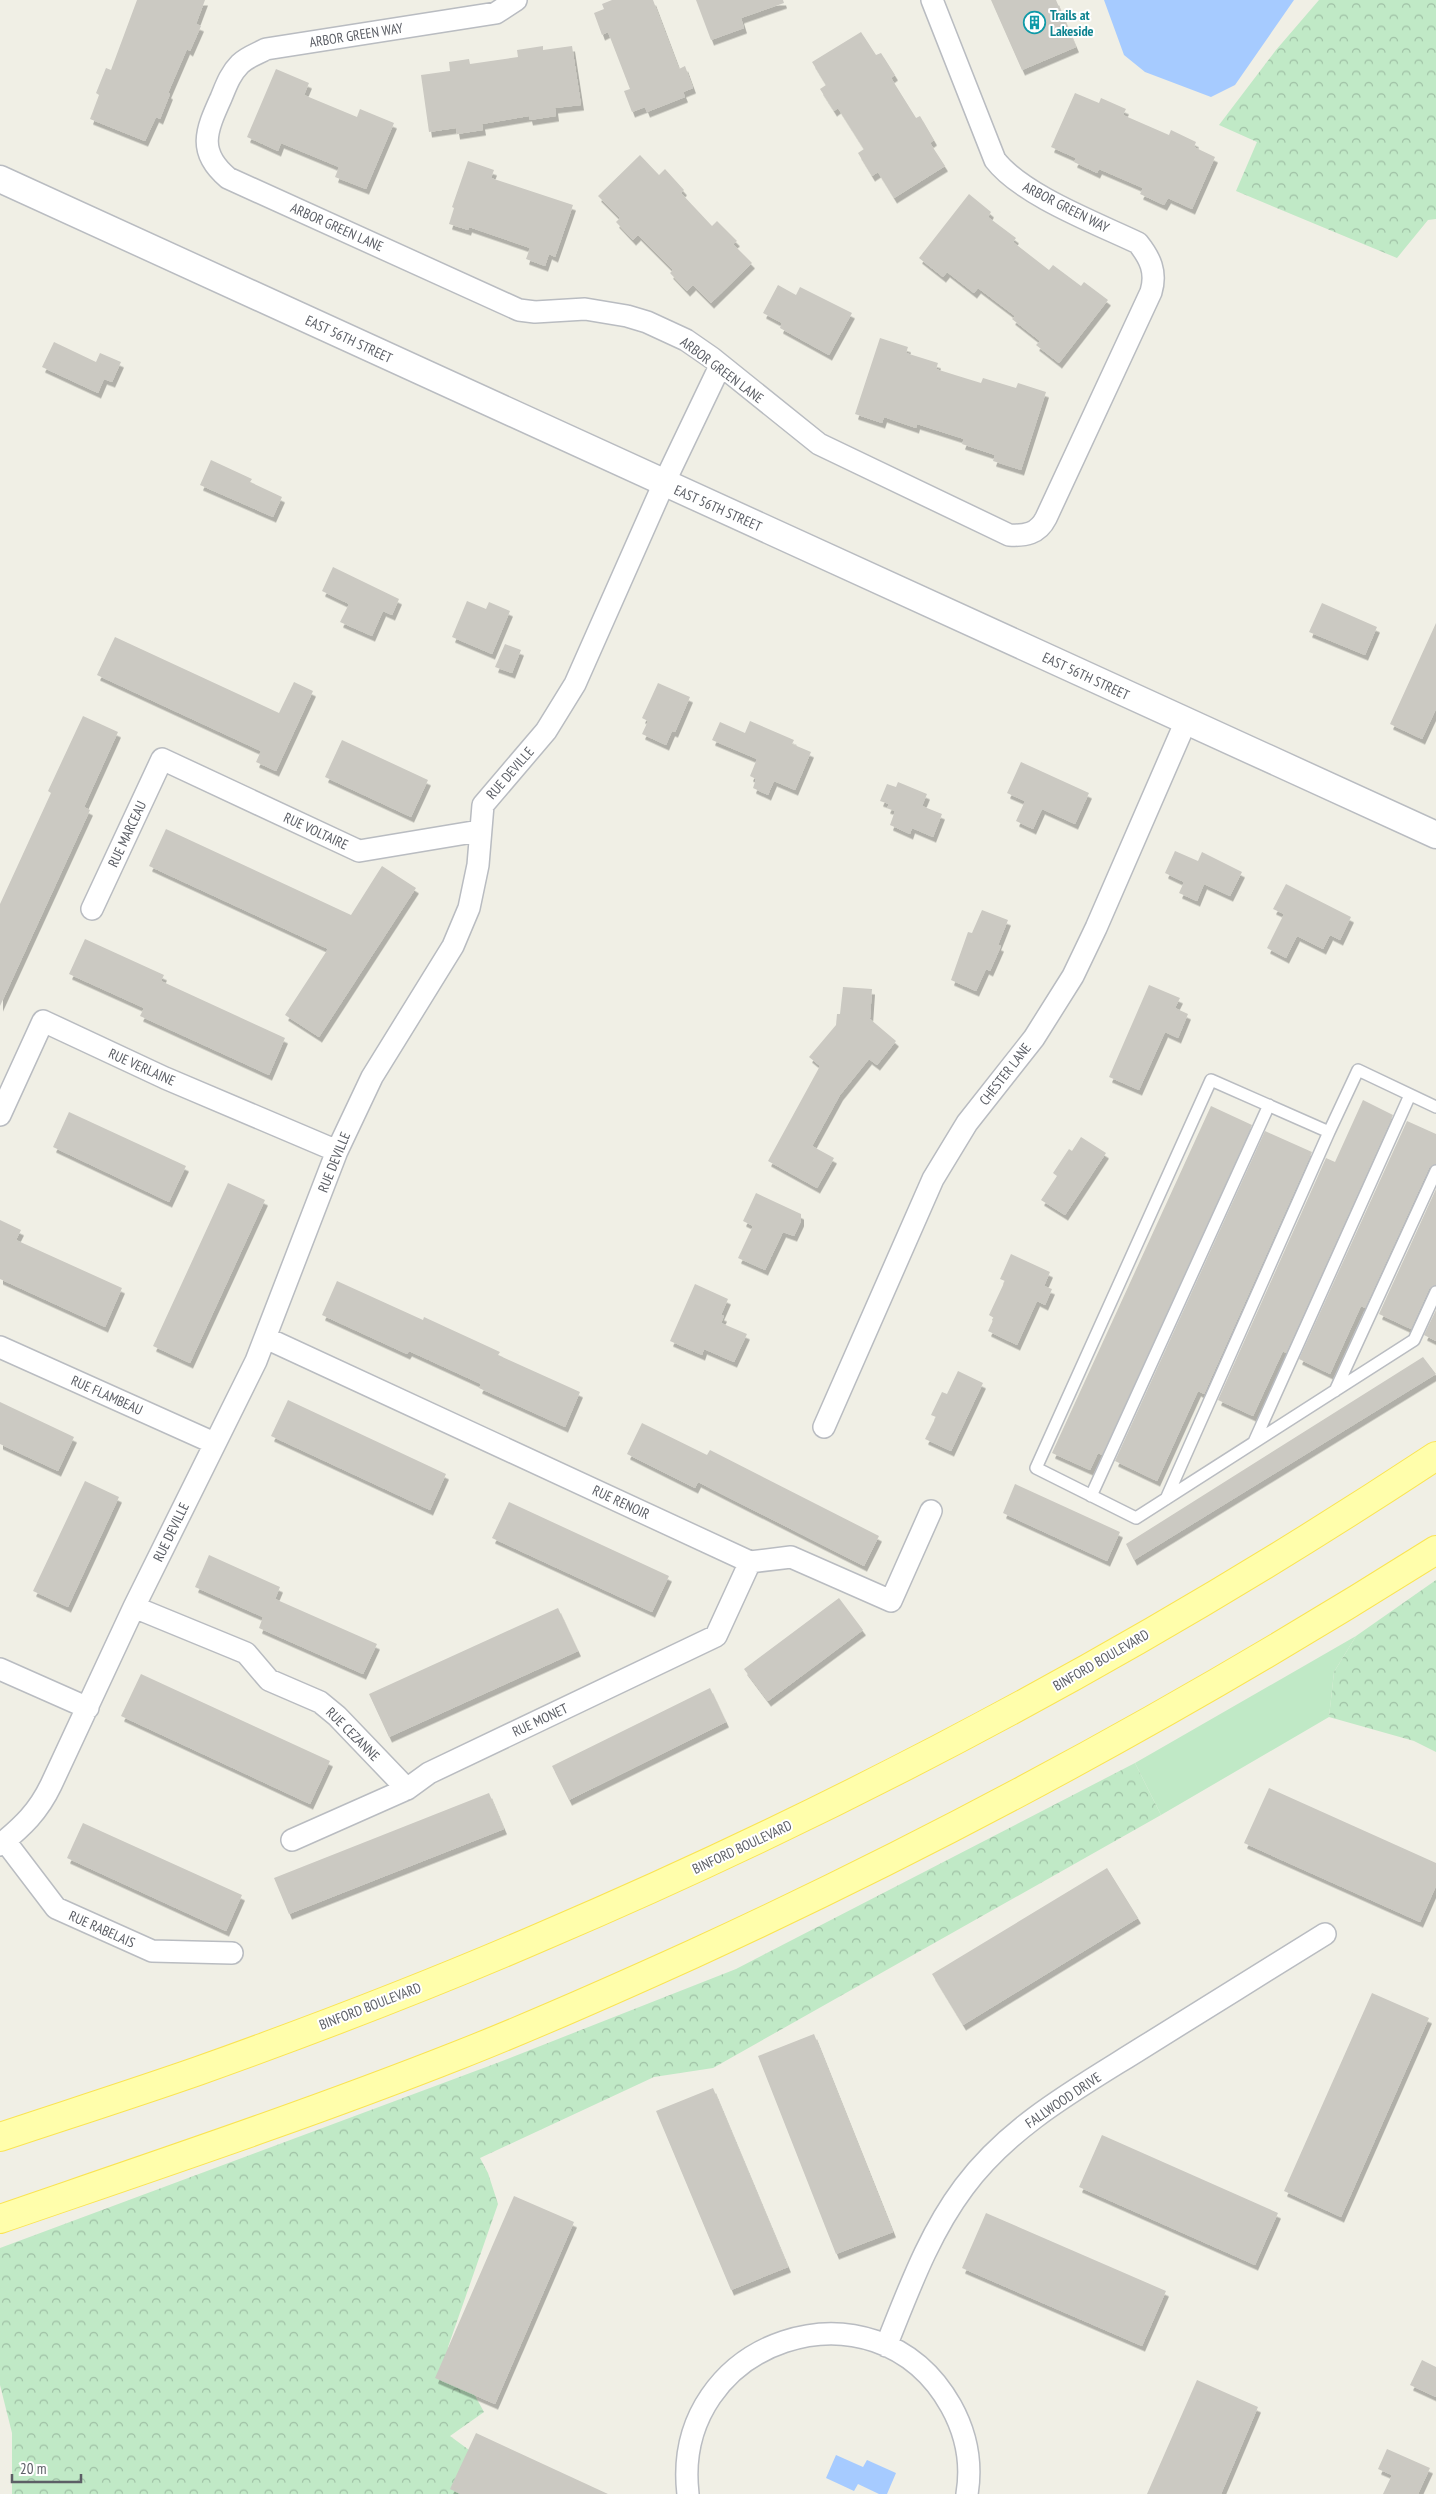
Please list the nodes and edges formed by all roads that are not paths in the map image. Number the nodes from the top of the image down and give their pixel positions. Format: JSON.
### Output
{"nodes":[{"id":1,"x":516,"y":0,"type":"edge"},
{"id":2,"x":932,"y":0,"type":"edge"},
{"id":3,"x":218,"y":104,"type":"joint"},
{"id":4,"x":0,"y":179,"type":"edge"},
{"id":5,"x":720,"y":366,"type":"junction"},
{"id":6,"x":1098,"y":404,"type":"joint"},
{"id":7,"x":664,"y":483,"type":"junction"},
{"id":8,"x":1186,"y":721,"type":"junction"},
{"id":9,"x":162,"y":759,"type":"joint"},
{"id":10,"x":479,"y":831,"type":"junction"},
{"id":11,"x":1436,"y":835,"type":"edge"},
{"id":12,"x":92,"y":909,"type":"dead end"},
{"id":13,"x":1410,"y":1095,"type":"junction"},
{"id":14,"x":1269,"y":1105,"type":"junction"},
{"id":15,"x":1436,"y":1107,"type":"edge"},
{"id":16,"x":0,"y":1115,"type":"edge"},
{"id":17,"x":1329,"y":1132,"type":"junction"},
{"id":18,"x":337,"y":1151,"type":"junction"},
{"id":19,"x":1436,"y":1171,"type":"edge"},
{"id":20,"x":1436,"y":1292,"type":"edge"},
{"id":21,"x":266,"y":1338,"type":"junction"},
{"id":22,"x":0,"y":1347,"type":"edge"},
{"id":23,"x":1335,"y":1391,"type":"junction"},
{"id":24,"x":824,"y":1427,"type":"dead end"},
{"id":25,"x":1254,"y":1443,"type":"junction"},
{"id":26,"x":214,"y":1444,"type":"junction"},
{"id":27,"x":1436,"y":1456,"type":"edge"},
{"id":28,"x":1091,"y":1496,"type":"junction"},
{"id":29,"x":1166,"y":1499,"type":"junction"},
{"id":30,"x":931,"y":1511,"type":"dead end"},
{"id":31,"x":1436,"y":1550,"type":"edge"},
{"id":32,"x":750,"y":1562,"type":"junction"},
{"id":33,"x":134,"y":1607,"type":"junction"},
{"id":34,"x":1,"y":1673,"type":"edge"},
{"id":35,"x":88,"y":1708,"type":"junction"},
{"id":36,"x":408,"y":1789,"type":"junction"},
{"id":37,"x":292,"y":1840,"type":"dead end"},
{"id":38,"x":3,"y":1843,"type":"edge"},
{"id":39,"x":1325,"y":1934,"type":"dead end"},
{"id":40,"x":232,"y":1953,"type":"dead end"},
{"id":41,"x":0,"y":2137,"type":"edge"},
{"id":42,"x":0,"y":2219,"type":"edge"},
{"id":43,"x":886,"y":2346,"type":"junction"},
{"id":44,"x":688,"y":2494,"type":"edge"},
{"id":45,"x":968,"y":2494,"type":"edge"}],
"edges":[{"from":1,"to":3,"type":"street","name":"ARBOR GREEN WAY"},
{"from":2,"to":6,"type":"street","name":"ARBOR GREEN WAY"},
{"from":3,"to":5,"type":"street","name":"ARBOR GREEN LANE"},
{"from":4,"to":7,"type":"street","name":"EAST 56TH STREET"},
{"from":5,"to":6,"type":"street","name":"ARBOR GREEN LANE"},
{"from":5,"to":7,"type":"street","name":"RUE DEVILLE"},
{"from":7,"to":8,"type":"street","name":"EAST 56TH STREET"},
{"from":7,"to":10,"type":"street","name":"RUE DEVILLE"},
{"from":8,"to":11,"type":"street","name":"EAST 56TH STREET"},
{"from":8,"to":24,"type":"street","name":"CHESTER LANE"},
{"from":9,"to":10,"type":"street","name":"RUE VOLTAIRE"},
{"from":9,"to":12,"type":"street","name":"RUE MARCEAU"},
{"from":10,"to":18,"type":"street","name":"RUE DEVILLE"},
{"from":13,"to":15,"type":"lane"},
{"from":13,"to":17,"type":"lane"},
{"from":13,"to":25,"type":"lane"},
{"from":14,"to":17,"type":"lane"},
{"from":14,"to":28,"type":"lane"},
{"from":14,"to":28,"type":"lane"},
{"from":16,"to":18,"type":"street","name":"RUE VERLAINE"},
{"from":17,"to":29,"type":"lane"},
{"from":18,"to":21,"type":"street","name":"RUE DEVILLE"},
{"from":19,"to":23,"type":"lane"},
{"from":20,"to":23,"type":"lane"},
{"from":21,"to":26,"type":"street","name":"RUE DEVILLE"},
{"from":21,"to":32,"type":"street","name":"RUE RENOIR"},
{"from":22,"to":26,"type":"street","name":"RUE FLAMBEAU"},
{"from":23,"to":25,"type":"lane"},
{"from":25,"to":29,"type":"lane"},
{"from":26,"to":33,"type":"street","name":"RUE DEVILLE"},
{"from":27,"to":41,"type":"main road","name":"BINFORD BOULEVARD"},
{"from":28,"to":29,"type":"lane"},
{"from":30,"to":32,"type":"street"},
{"from":31,"to":42,"type":"main road"},
{"from":32,"to":36,"type":"street","name":"RUE MONET"},
{"from":33,"to":35,"type":"street","name":"RUE DEVILLE"},
{"from":33,"to":36,"type":"street","name":"RUE CEZANNE"},
{"from":34,"to":35,"type":"street"},
{"from":35,"to":38,"type":"street","name":"RUE DEVILLE"},
{"from":36,"to":37,"type":"street","name":"RUE MONET"},
{"from":38,"to":40,"type":"street","name":"RUE RABELAIS"},
{"from":39,"to":43,"type":"street","name":"FALLWOOD DRIVE"},
{"from":43,"to":44,"type":"street"},
{"from":43,"to":45,"type":"street"}]}
